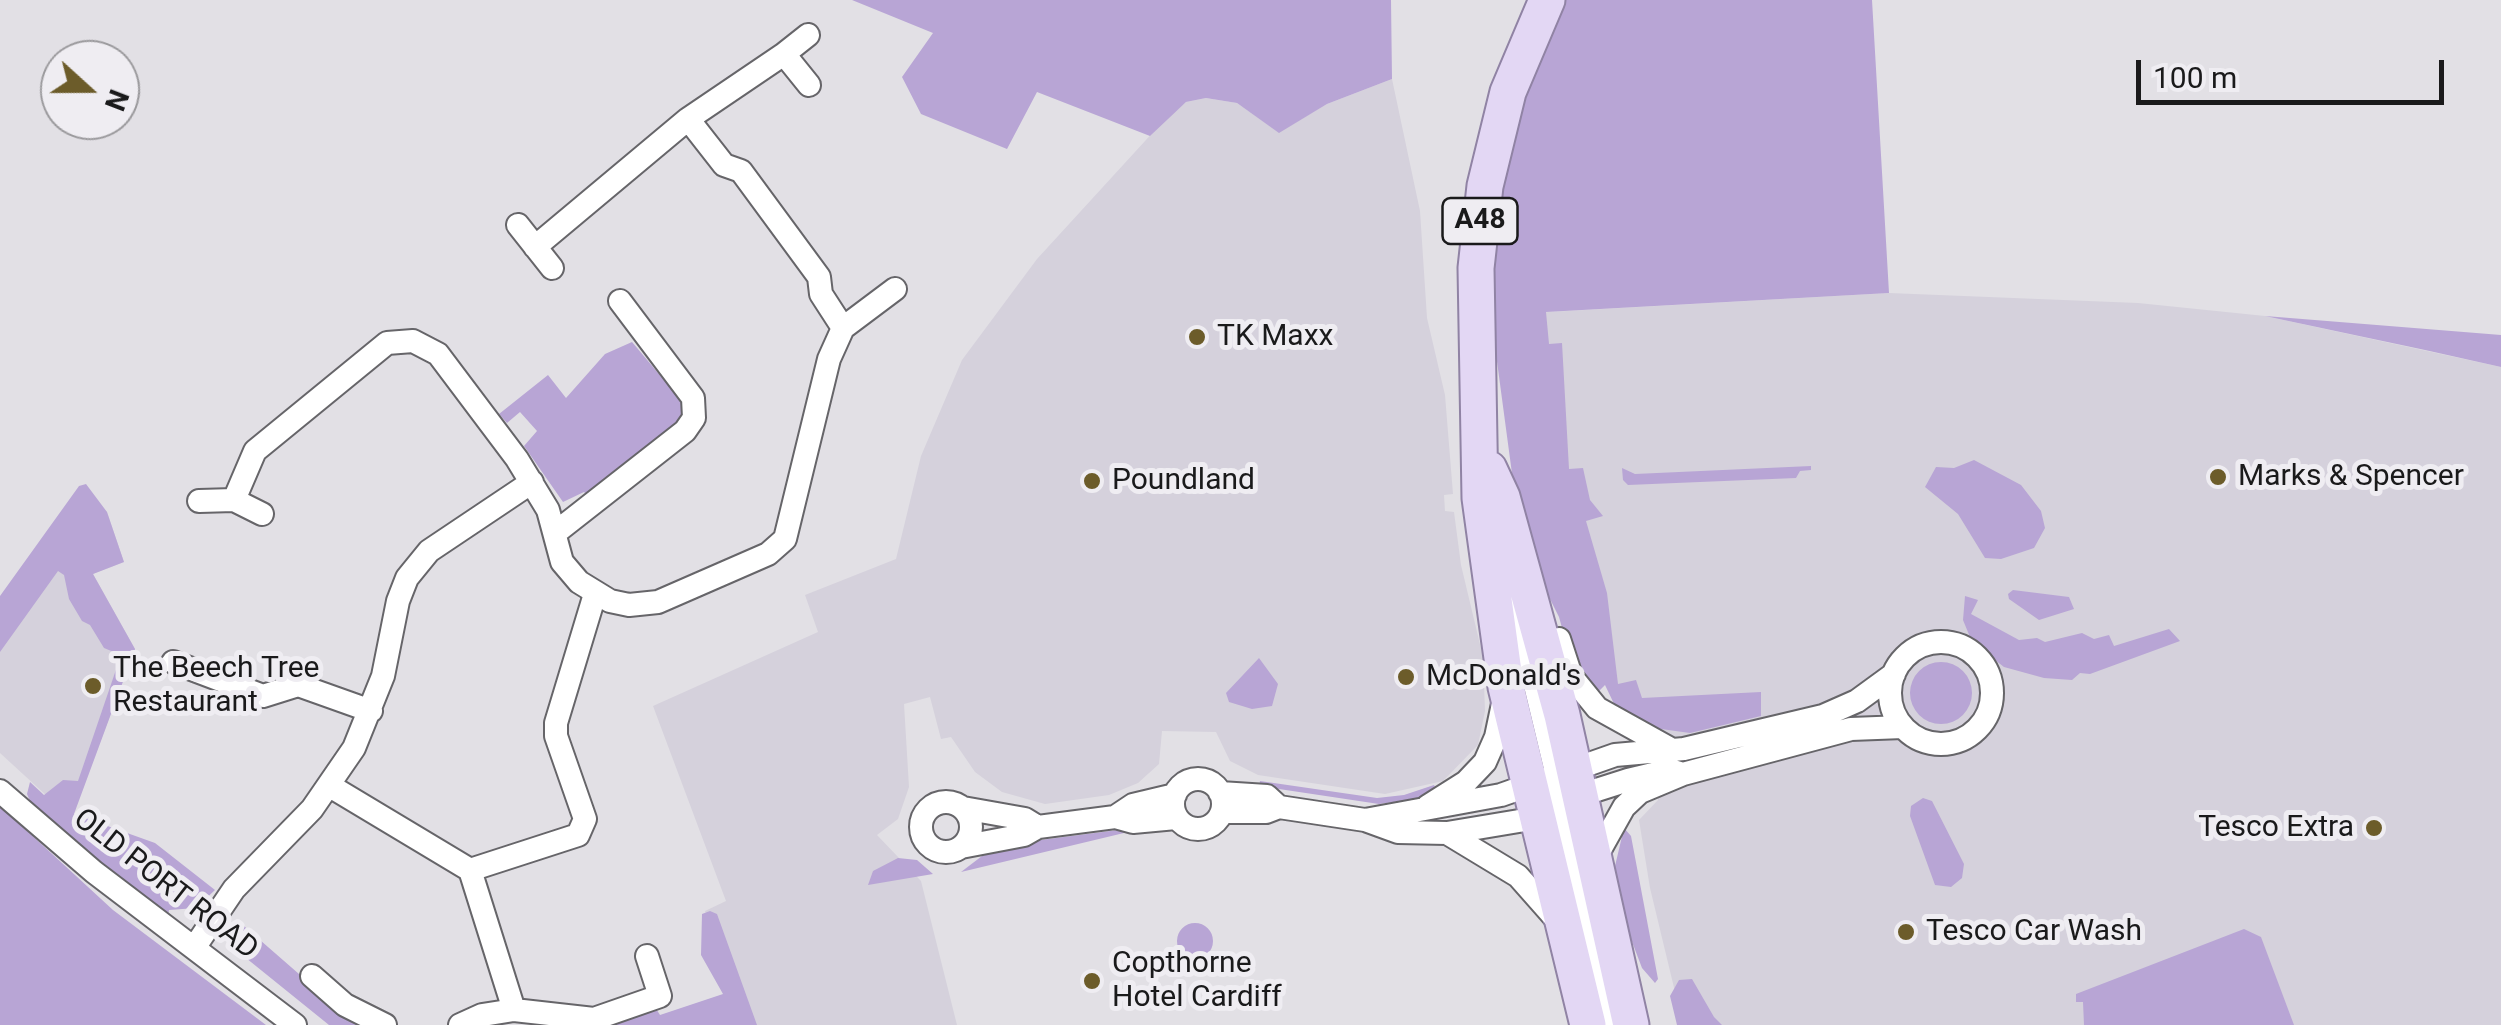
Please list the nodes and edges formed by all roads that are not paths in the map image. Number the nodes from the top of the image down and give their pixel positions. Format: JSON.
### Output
{"nodes":[{"id":1,"x":1548,"y":0,"type":"edge"},
{"id":2,"x":808,"y":35,"type":"dead end"},
{"id":3,"x":784,"y":54,"type":"junction"},
{"id":4,"x":809,"y":85,"type":"dead end"},
{"id":5,"x":688,"y":120,"type":"junction"},
{"id":6,"x":518,"y":225,"type":"dead end"},
{"id":7,"x":535,"y":248,"type":"junction"},
{"id":8,"x":552,"y":268,"type":"dead end"},
{"id":9,"x":895,"y":289,"type":"dead end"},
{"id":10,"x":620,"y":301,"type":"dead end"},
{"id":11,"x":843,"y":328,"type":"junction"},
{"id":12,"x":1483,"y":454,"type":"junction"},
{"id":13,"x":532,"y":482,"type":"junction"},
{"id":14,"x":1502,"y":498,"type":"junction"},
{"id":15,"x":234,"y":500,"type":"junction"},
{"id":16,"x":199,"y":501,"type":"dead end"},
{"id":17,"x":262,"y":514,"type":"dead end"},
{"id":18,"x":555,"y":533,"type":"junction"},
{"id":19,"x":1526,"y":579,"type":"junction"},
{"id":20,"x":595,"y":594,"type":"junction"},
{"id":21,"x":173,"y":662,"type":"dead end"},
{"id":22,"x":1894,"y":674,"type":"junction"},
{"id":23,"x":1506,"y":687,"type":"junction"},
{"id":24,"x":371,"y":710,"type":"junction"},
{"id":25,"x":1903,"y":727,"type":"junction"},
{"id":26,"x":1672,"y":750,"type":"junction"},
{"id":27,"x":1683,"y":774,"type":"junction"},
{"id":28,"x":330,"y":786,"type":"junction"},
{"id":29,"x":0,"y":791,"type":"edge"},
{"id":30,"x":1556,"y":792,"type":"junction"},
{"id":31,"x":1221,"y":802,"type":"junction"},
{"id":32,"x":1176,"y":806,"type":"junction"},
{"id":33,"x":963,"y":808,"type":"junction"},
{"id":34,"x":1416,"y":812,"type":"junction"},
{"id":35,"x":1365,"y":820,"type":"junction"},
{"id":36,"x":1038,"y":827,"type":"junction"},
{"id":37,"x":1447,"y":833,"type":"junction"},
{"id":38,"x":961,"y":847,"type":"junction"},
{"id":39,"x":1596,"y":856,"type":"junction"},
{"id":40,"x":470,"y":870,"type":"junction"},
{"id":41,"x":1567,"y":934,"type":"junction"},
{"id":42,"x":194,"y":948,"type":"junction"},
{"id":43,"x":647,"y":956,"type":"dead end"},
{"id":44,"x":312,"y":976,"type":"dead end"},
{"id":45,"x":514,"y":1010,"type":"junction"},
{"id":46,"x":294,"y":1025,"type":"edge"},
{"id":47,"x":385,"y":1025,"type":"edge"},
{"id":48,"x":460,"y":1025,"type":"edge"},
{"id":49,"x":1588,"y":1025,"type":"edge"},
{"id":50,"x":1606,"y":1025,"type":"edge"},
{"id":51,"x":1631,"y":1025,"type":"edge"}],
"edges":[{"from":1,"to":12,"type":"main road","number":"A48"},
{"from":2,"to":3,"type":"street"},
{"from":3,"to":4,"type":"street"},
{"from":3,"to":5,"type":"street"},
{"from":5,"to":7,"type":"street"},
{"from":5,"to":11,"type":"street"},
{"from":6,"to":7,"type":"street"},
{"from":7,"to":8,"type":"street"},
{"from":9,"to":11,"type":"street"},
{"from":10,"to":18,"type":"street"},
{"from":11,"to":20,"type":"street"},
{"from":12,"to":14,"type":"main road","number":"A48"},
{"from":12,"to":23,"type":"main road","number":"A48"},
{"from":13,"to":15,"type":"street"},
{"from":13,"to":18,"type":"street"},
{"from":13,"to":24,"type":"street"},
{"from":14,"to":19,"type":"main road","number":"A48"},
{"from":14,"to":30,"type":"street"},
{"from":15,"to":16,"type":"street"},
{"from":15,"to":17,"type":"street"},
{"from":18,"to":20,"type":"street"},
{"from":19,"to":26,"type":"street"},
{"from":19,"to":30,"type":"main road","number":"A48"},
{"from":20,"to":40,"type":"street"},
{"from":21,"to":24,"type":"street"},
{"from":22,"to":25,"type":"street"},
{"from":22,"to":25,"type":"street"},
{"from":22,"to":26,"type":"street"},
{"from":23,"to":30,"type":"main road","number":"A48"},
{"from":23,"to":34,"type":"street"},
{"from":24,"to":28,"type":"street"},
{"from":25,"to":27,"type":"street"},
{"from":26,"to":30,"type":"street"},
{"from":27,"to":30,"type":"street"},
{"from":27,"to":39,"type":"street"},
{"from":28,"to":40,"type":"street"},
{"from":28,"to":42,"type":"street"},
{"from":29,"to":42,"type":"street","name":"OLD PORT ROAD"},
{"from":30,"to":34,"type":"street"},
{"from":30,"to":37,"type":"street"},
{"from":30,"to":39,"type":"main road","number":"A48"},
{"from":30,"to":41,"type":"main road","number":"A48"},
{"from":30,"to":50,"type":"street"},
{"from":31,"to":32,"type":"street"},
{"from":31,"to":32,"type":"street"},
{"from":31,"to":35,"type":"street"},
{"from":32,"to":36,"type":"street"},
{"from":33,"to":36,"type":"street"},
{"from":33,"to":38,"type":"street"},
{"from":33,"to":38,"type":"street"},
{"from":34,"to":35,"type":"street"},
{"from":35,"to":37,"type":"street"},
{"from":36,"to":38,"type":"street"},
{"from":37,"to":41,"type":"street"},
{"from":39,"to":51,"type":"main road","number":"A48"},
{"from":40,"to":45,"type":"street"},
{"from":41,"to":49,"type":"main road","number":"A48"},
{"from":42,"to":46,"type":"street","name":"OLD PORT ROAD"},
{"from":43,"to":45,"type":"street"},
{"from":44,"to":47,"type":"street"},
{"from":45,"to":48,"type":"street"}]}
